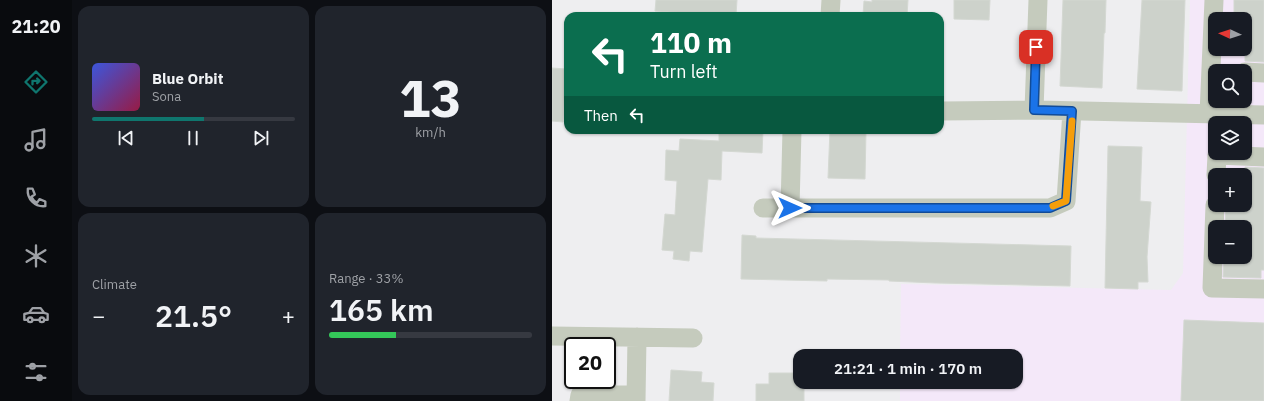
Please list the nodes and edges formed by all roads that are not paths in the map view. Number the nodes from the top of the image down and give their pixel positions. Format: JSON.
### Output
{"nodes":[{"id":1,"x":831,"y":0,"type":"edge"},
{"id":2,"x":1038,"y":0,"type":"edge"},
{"id":3,"x":1214,"y":0,"type":"edge"},
{"id":4,"x":830,"y":12,"type":"edge"},
{"id":5,"x":1252,"y":72,"type":"edge"},
{"id":6,"x":1264,"y":73,"type":"edge"},
{"id":7,"x":1034,"y":110,"type":"junction"},
{"id":8,"x":944,"y":111,"type":"edge"},
{"id":9,"x":1072,"y":111,"type":"junction"},
{"id":10,"x":1209,"y":114,"type":"junction"},
{"id":11,"x":1264,"y":116,"type":"edge"},
{"id":12,"x":792,"y":134,"type":"edge"},
{"id":13,"x":1264,"y":157,"type":"edge"},
{"id":14,"x":1216,"y":168,"type":"edge"},
{"id":15,"x":763,"y":208,"type":"dead end"},
{"id":16,"x":790,"y":208,"type":"junction"},
{"id":17,"x":1215,"y":212,"type":"edge"},
{"id":18,"x":1264,"y":289,"type":"edge"},
{"id":19,"x":552,"y":336,"type":"edge"},
{"id":20,"x":637,"y":337,"type":"junction"},
{"id":21,"x":693,"y":338,"type":"dead end"},
{"id":22,"x":636,"y":398,"type":"edge"},
{"id":23,"x":579,"y":401,"type":"edge"}],
"edges":[{"from":1,"to":4,"type":"lane"},
{"from":2,"to":7,"type":"lane"},
{"from":3,"to":10,"type":"lane"},
{"from":5,"to":6,"type":"lane"},
{"from":7,"to":8,"type":"lane"},
{"from":7,"to":9,"type":"lane"},
{"from":9,"to":10,"type":"lane"},
{"from":9,"to":16,"type":"lane"},
{"from":10,"to":11,"type":"lane"},
{"from":12,"to":16,"type":"lane"},
{"from":13,"to":14,"type":"lane"},
{"from":15,"to":16,"type":"lane"},
{"from":17,"to":18,"type":"lane"},
{"from":19,"to":20,"type":"lane"},
{"from":20,"to":21,"type":"lane"},
{"from":20,"to":22,"type":"lane"},
{"from":22,"to":23,"type":"lane"}]}
